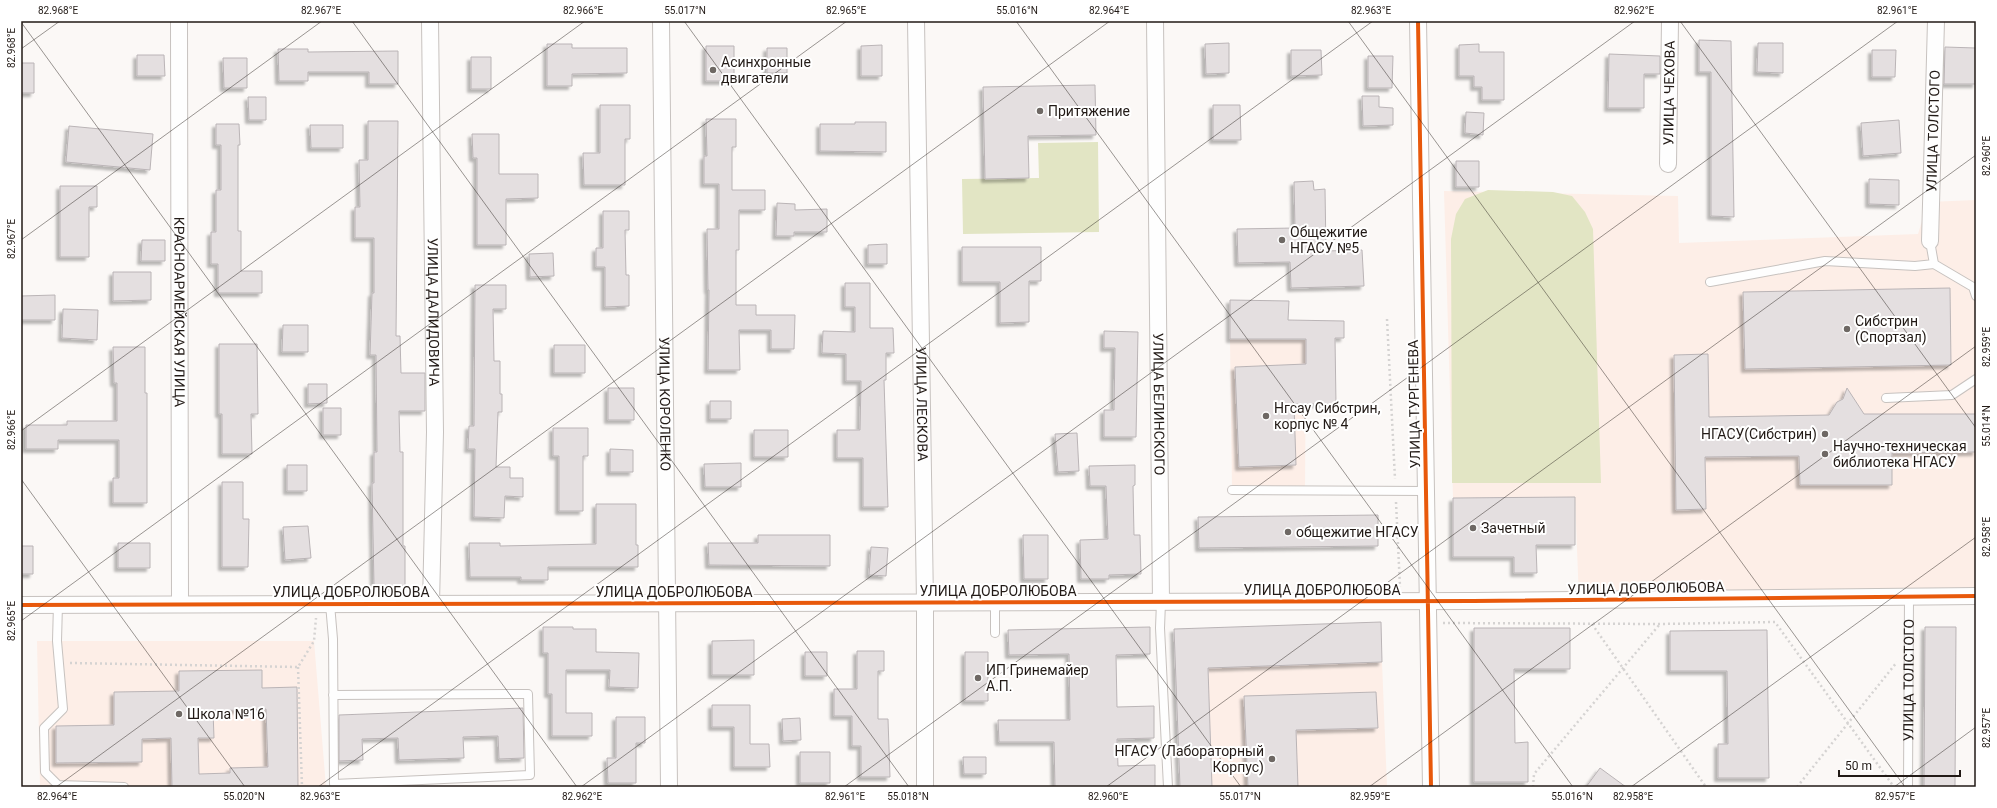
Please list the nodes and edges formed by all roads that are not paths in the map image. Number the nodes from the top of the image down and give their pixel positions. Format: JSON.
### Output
{"nodes":[{"id":1,"x":179,"y":21,"type":"edge"},
{"id":2,"x":430,"y":21,"type":"edge"},
{"id":3,"x":661,"y":21,"type":"edge"},
{"id":4,"x":916,"y":21,"type":"edge"},
{"id":5,"x":1155,"y":21,"type":"edge"},
{"id":6,"x":1418,"y":21,"type":"edge"},
{"id":7,"x":1670,"y":21,"type":"edge"},
{"id":8,"x":1936,"y":21,"type":"edge"},
{"id":9,"x":1668,"y":164,"type":"dead end"},
{"id":10,"x":1930,"y":241,"type":"joint"},
{"id":11,"x":1934,"y":264,"type":"junction"},
{"id":12,"x":1710,"y":282,"type":"dead end"},
{"id":13,"x":1976,"y":296,"type":"edge"},
{"id":14,"x":1976,"y":379,"type":"edge"},
{"id":15,"x":1886,"y":398,"type":"dead end"},
{"id":16,"x":1232,"y":490,"type":"dead end"},
{"id":17,"x":1427,"y":490,"type":"junction"},
{"id":18,"x":1976,"y":596,"type":"edge"},
{"id":19,"x":1909,"y":597,"type":"junction"},
{"id":20,"x":1429,"y":601,"type":"junction"},
{"id":21,"x":995,"y":602,"type":"junction"},
{"id":22,"x":1161,"y":602,"type":"junction"},
{"id":23,"x":180,"y":603,"type":"junction"},
{"id":24,"x":431,"y":603,"type":"junction"},
{"id":25,"x":667,"y":603,"type":"junction"},
{"id":26,"x":925,"y":603,"type":"junction"},
{"id":27,"x":58,"y":604,"type":"junction"},
{"id":28,"x":323,"y":604,"type":"junction"},
{"id":29,"x":21,"y":605,"type":"edge"},
{"id":30,"x":995,"y":633,"type":"dead end"},
{"id":31,"x":333,"y":695,"type":"junction"},
{"id":32,"x":124,"y":787,"type":"edge"},
{"id":33,"x":670,"y":787,"type":"edge"},
{"id":34,"x":925,"y":787,"type":"edge"},
{"id":35,"x":1168,"y":787,"type":"edge"},
{"id":36,"x":1431,"y":787,"type":"edge"},
{"id":37,"x":1908,"y":787,"type":"edge"}],
"edges":[{"from":1,"to":23,"type":"street","name":"КРАСНОАРМЕЙСКАЯ УЛИЦА"},
{"from":2,"to":24,"type":"street","name":"УЛИЦА ДАЛИДОВИЧА"},
{"from":3,"to":25,"type":"street","name":"УЛИЦА КОРОЛЕНКО"},
{"from":4,"to":26,"type":"street","name":"УЛИЦА ЛЕСКОВА"},
{"from":5,"to":22,"type":"street","name":"УЛИЦА БЕЛИНСКОГО"},
{"from":6,"to":17,"type":"street","name":"УЛИЦА ТУРГЕНЕВА"},
{"from":7,"to":9,"type":"street","name":"УЛИЦА ЧЕХОВА"},
{"from":8,"to":10,"type":"street","name":"УЛИЦА ТОЛСТОГО"},
{"from":10,"to":11,"type":"lane"},
{"from":11,"to":12,"type":"lane"},
{"from":11,"to":13,"type":"lane"},
{"from":14,"to":15,"type":"lane"},
{"from":16,"to":17,"type":"lane"},
{"from":17,"to":20,"type":"street","name":"УЛИЦА ТУРГЕНЕВА"},
{"from":18,"to":19,"type":"street","name":"УЛИЦА ДОБРОЛЮБОВА"},
{"from":19,"to":20,"type":"street","name":"УЛИЦА ДОБРОЛЮБОВА"},
{"from":19,"to":37,"type":"lane","name":"УЛИЦА ТОЛСТОГО"},
{"from":20,"to":22,"type":"street","name":"УЛИЦА ДОБРОЛЮБОВА"},
{"from":20,"to":36,"type":"street","name":"УЛИЦА ТУРГЕНЕВА"},
{"from":21,"to":22,"type":"street","name":"УЛИЦА ДОБРОЛЮБОВА"},
{"from":21,"to":26,"type":"street","name":"УЛИЦА ДОБРОЛЮБОВА"},
{"from":21,"to":30,"type":"lane"},
{"from":22,"to":35,"type":"lane","name":"УЛИЦА БЕЛИНСКОГО"},
{"from":23,"to":27,"type":"street","name":"УЛИЦА ДОБРОЛЮБОВА"},
{"from":23,"to":28,"type":"street","name":"УЛИЦА ДОБРОЛЮБОВА"},
{"from":24,"to":25,"type":"street","name":"УЛИЦА ДОБРОЛЮБОВА"},
{"from":24,"to":28,"type":"street","name":"УЛИЦА ДОБРОЛЮБОВА"},
{"from":25,"to":26,"type":"street","name":"УЛИЦА ДОБРОЛЮБОВА"},
{"from":25,"to":33,"type":"street","name":"УЛИЦА КОРОЛЕНКО"},
{"from":26,"to":34,"type":"street","name":"УЛИЦА ЛЕСКОВА"},
{"from":27,"to":29,"type":"street","name":"УЛИЦА ДОБРОЛЮБОВА"},
{"from":27,"to":32,"type":"lane"},
{"from":28,"to":31,"type":"lane"},
{"from":31,"to":31,"type":"lane"}]}
